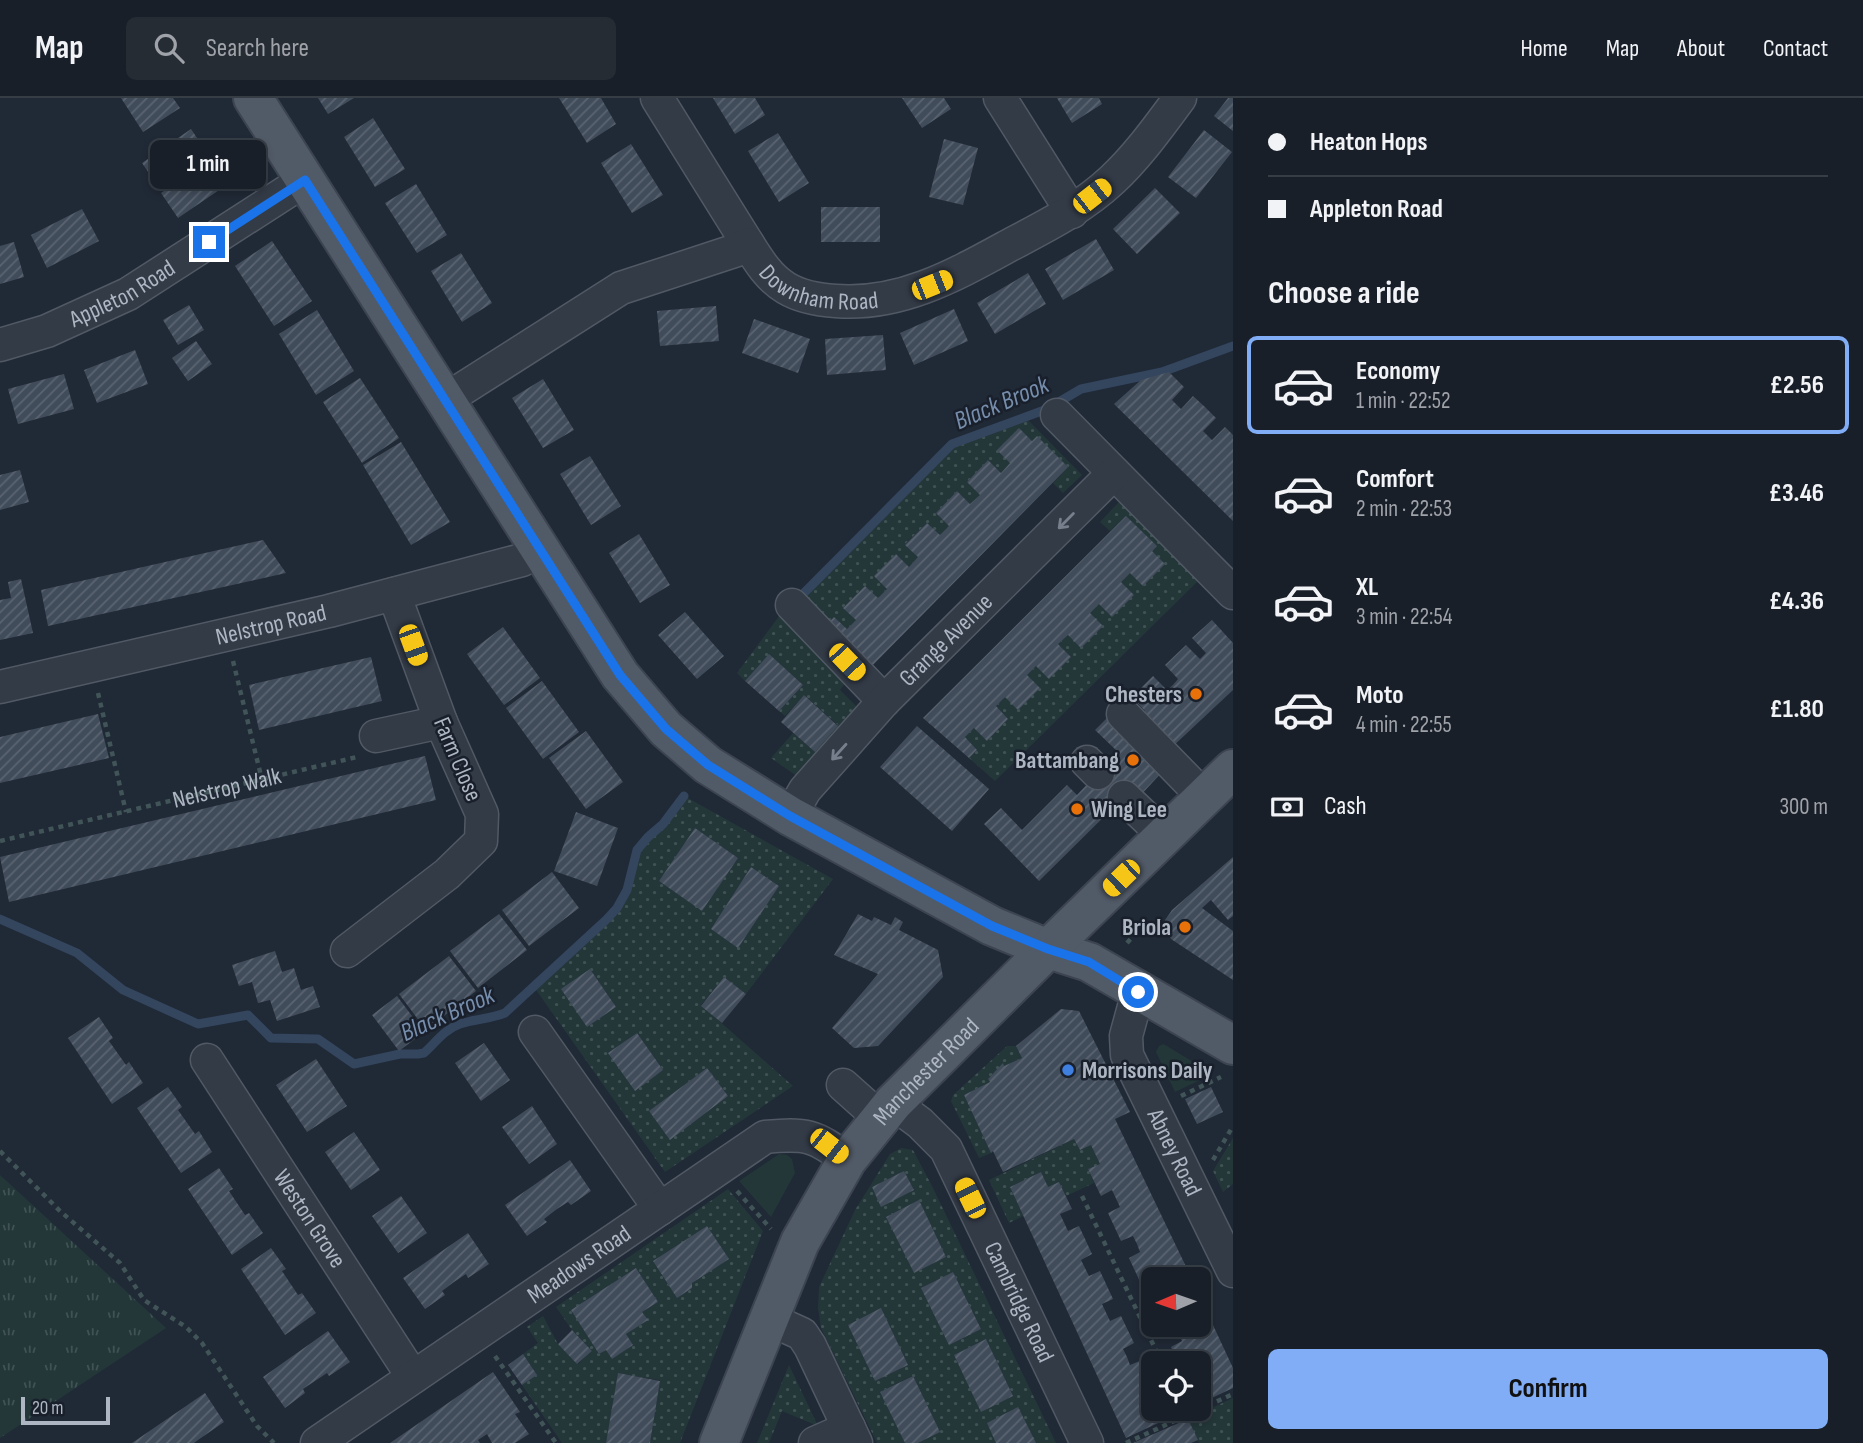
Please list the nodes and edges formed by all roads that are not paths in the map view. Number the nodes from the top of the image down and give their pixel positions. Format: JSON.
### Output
{"nodes":[{"id":1,"x":253,"y":98,"type":"edge"},
{"id":2,"x":657,"y":98,"type":"edge"},
{"id":3,"x":1000,"y":98,"type":"edge"},
{"id":4,"x":1180,"y":98,"type":"edge"},
{"id":5,"x":305,"y":180,"type":"junction"},
{"id":6,"x":1072,"y":212,"type":"junction"},
{"id":7,"x":748,"y":244,"type":"junction"},
{"id":8,"x":0,"y":345,"type":"edge"},
{"id":9,"x":445,"y":400,"type":"junction"},
{"id":10,"x":1057,"y":415,"type":"dead end"},
{"id":11,"x":1114,"y":473,"type":"junction"},
{"id":12,"x":539,"y":549,"type":"junction"},
{"id":13,"x":1233,"y":593,"type":"edge"},
{"id":14,"x":394,"y":594,"type":"junction"},
{"id":15,"x":792,"y":605,"type":"dead end"},
{"id":16,"x":0,"y":687,"type":"edge"},
{"id":17,"x":884,"y":701,"type":"junction"},
{"id":18,"x":1123,"y":715,"type":"dead end"},
{"id":19,"x":441,"y":722,"type":"junction"},
{"id":20,"x":376,"y":736,"type":"road end"},
{"id":21,"x":1233,"y":769,"type":"edge"},
{"id":22,"x":1124,"y":797,"type":"dead end"},
{"id":23,"x":1204,"y":797,"type":"junction"},
{"id":24,"x":790,"y":816,"type":"junction"},
{"id":25,"x":1165,"y":836,"type":"junction"},
{"id":26,"x":1048,"y":949,"type":"junction"},
{"id":27,"x":347,"y":951,"type":"dead end"},
{"id":28,"x":1138,"y":992,"type":"junction"},
{"id":29,"x":536,"y":1032,"type":"dead end"},
{"id":30,"x":1229,"y":1033,"type":"edge"},
{"id":31,"x":206,"y":1060,"type":"dead end"},
{"id":32,"x":843,"y":1085,"type":"dead end"},
{"id":33,"x":887,"y":1111,"type":"junction"},
{"id":34,"x":847,"y":1160,"type":"junction"},
{"id":35,"x":660,"y":1209,"type":"junction"},
{"id":36,"x":1233,"y":1271,"type":"edge"},
{"id":37,"x":769,"y":1319,"type":"junction"},
{"id":38,"x":414,"y":1377,"type":"junction"},
{"id":39,"x":852,"y":1435,"type":"edge"},
{"id":40,"x":317,"y":1443,"type":"edge"},
{"id":41,"x":719,"y":1443,"type":"edge"},
{"id":42,"x":816,"y":1443,"type":"edge"},
{"id":43,"x":1087,"y":1443,"type":"edge"}],
"edges":[{"from":1,"to":5,"type":"main road"},
{"from":2,"to":7,"type":"street"},
{"from":3,"to":6,"type":"street"},
{"from":4,"to":6,"type":"street","name":"Downham Road"},
{"from":5,"to":8,"type":"street","name":"Appleton Road"},
{"from":5,"to":9,"type":"main road"},
{"from":6,"to":7,"type":"street","name":"Downham Road"},
{"from":7,"to":9,"type":"street","name":"Downham Road"},
{"from":9,"to":12,"type":"main road"},
{"from":10,"to":11,"type":"street"},
{"from":11,"to":13,"type":"street"},
{"from":11,"to":17,"type":"street","name":"Grange Avenue","one_way":true},
{"from":12,"to":14,"type":"street","name":"Nelstrop Road"},
{"from":12,"to":24,"type":"main road"},
{"from":14,"to":16,"type":"street","name":"Nelstrop Road"},
{"from":14,"to":19,"type":"street","name":"Farm Close"},
{"from":15,"to":17,"type":"street"},
{"from":17,"to":24,"type":"street","name":"Grange Avenue","one_way":true},
{"from":18,"to":23,"type":"street"},
{"from":19,"to":20,"type":"street"},
{"from":19,"to":27,"type":"street","name":"Farm Close"},
{"from":21,"to":23,"type":"main road","name":"Manchester Road"},
{"from":22,"to":25,"type":"street"},
{"from":23,"to":25,"type":"main road","name":"Manchester Road"},
{"from":24,"to":26,"type":"main road"},
{"from":25,"to":26,"type":"main road","name":"Manchester Road"},
{"from":26,"to":28,"type":"main road"},
{"from":26,"to":33,"type":"main road","name":"Manchester Road"},
{"from":28,"to":30,"type":"main road"},
{"from":28,"to":36,"type":"street","name":"Abney Road"},
{"from":29,"to":35,"type":"street"},
{"from":31,"to":38,"type":"street","name":"Weston Grove"},
{"from":32,"to":33,"type":"street","name":"Cambridge Road"},
{"from":33,"to":34,"type":"main road","name":"Manchester Road"},
{"from":33,"to":43,"type":"street","name":"Cambridge Road"},
{"from":34,"to":35,"type":"street","name":"Meadows Road"},
{"from":34,"to":37,"type":"main road","name":"Manchester Road"},
{"from":35,"to":38,"type":"street","name":"Meadows Road"},
{"from":37,"to":39,"type":"street"},
{"from":37,"to":41,"type":"main road","name":"Manchester Road"},
{"from":38,"to":40,"type":"street","name":"Meadows Road"},
{"from":39,"to":42,"type":"street"}]}
